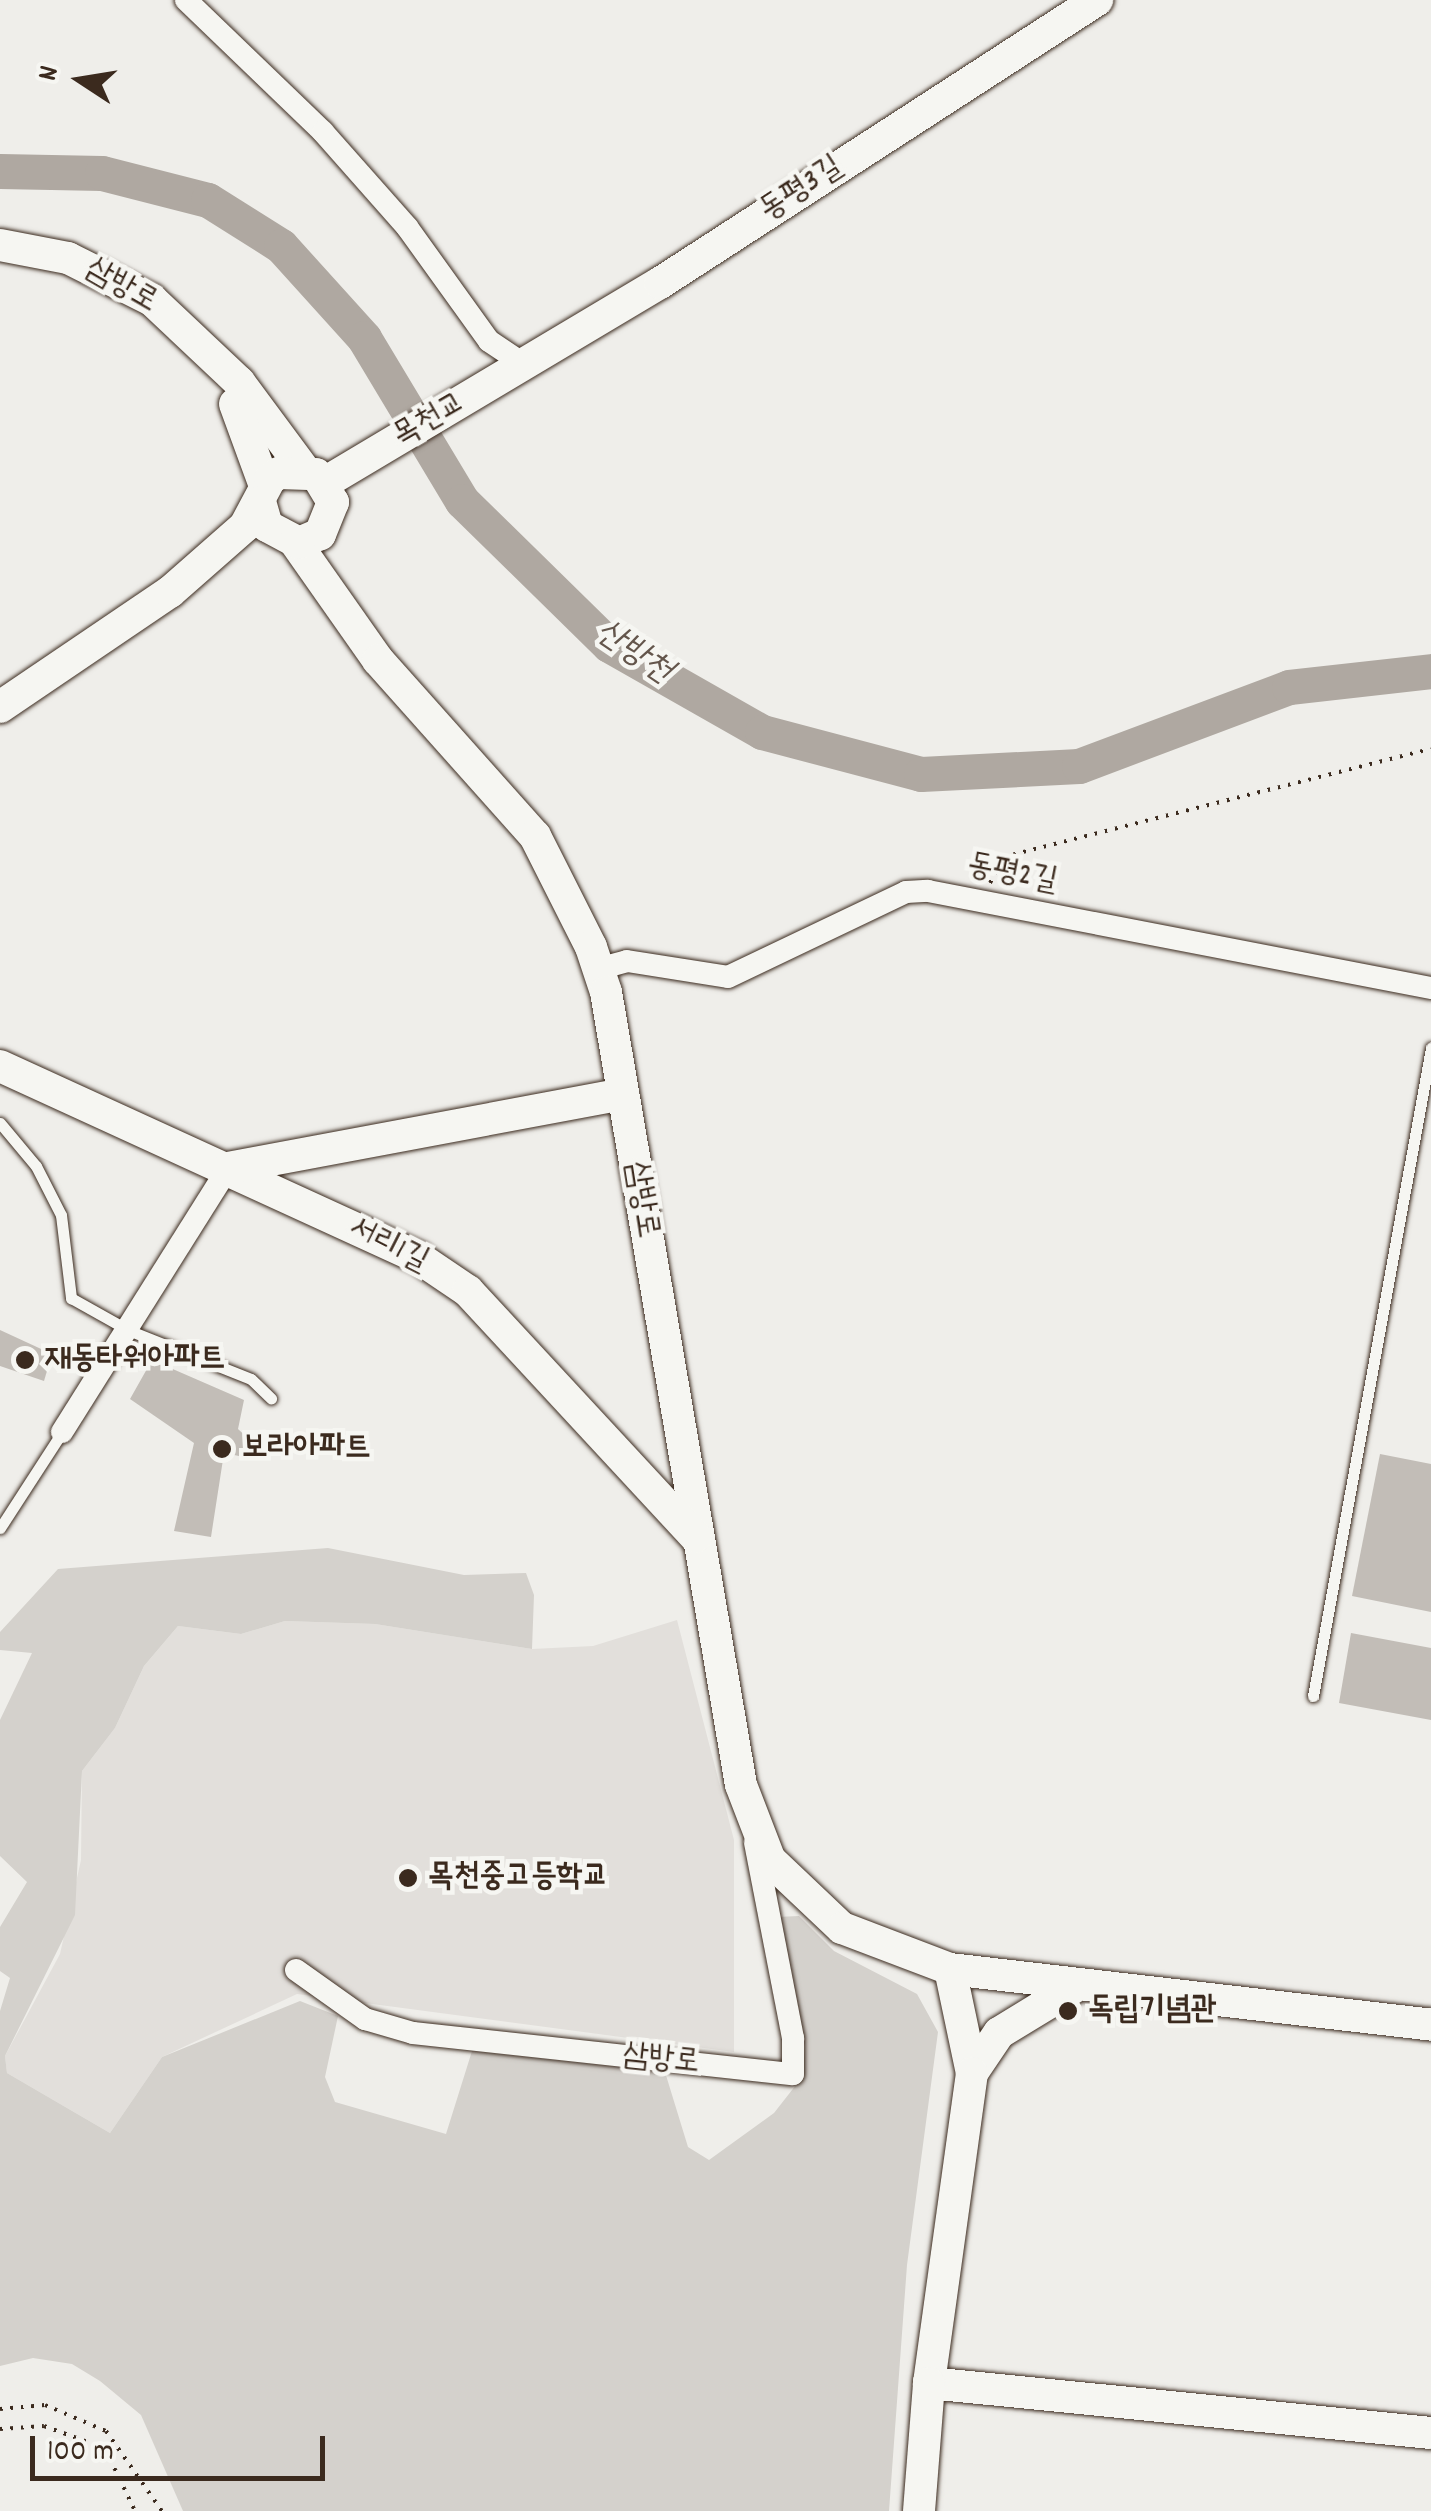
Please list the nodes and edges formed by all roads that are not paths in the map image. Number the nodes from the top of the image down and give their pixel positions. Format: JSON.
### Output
{"nodes":[{"id":1,"x":186,"y":0,"type":"edge"},
{"id":2,"x":1097,"y":0,"type":"edge"},
{"id":3,"x":0,"y":245,"type":"edge"},
{"id":4,"x":222,"y":368,"type":"junction"},
{"id":5,"x":515,"y":371,"type":"junction"},
{"id":6,"x":315,"y":476,"type":"junction"},
{"id":7,"x":263,"y":494,"type":"junction"},
{"id":8,"x":327,"y":524,"type":"junction"},
{"id":9,"x":288,"y":540,"type":"junction"},
{"id":10,"x":170,"y":592,"type":"junction"},
{"id":11,"x":370,"y":646,"type":"junction"},
{"id":12,"x":0,"y":707,"type":"edge"},
{"id":13,"x":598,"y":969,"type":"junction"},
{"id":14,"x":1431,"y":988,"type":"edge"},
{"id":15,"x":1431,"y":1048,"type":"edge"},
{"id":16,"x":0,"y":1066,"type":"edge"},
{"id":17,"x":623,"y":1094,"type":"junction"},
{"id":18,"x":0,"y":1123,"type":"edge"},
{"id":19,"x":228,"y":1168,"type":"junction"},
{"id":20,"x":128,"y":1330,"type":"junction"},
{"id":21,"x":271,"y":1398,"type":"dead end"},
{"id":22,"x":62,"y":1432,"type":"joint"},
{"id":23,"x":0,"y":1528,"type":"edge"},
{"id":24,"x":696,"y":1537,"type":"junction"},
{"id":25,"x":1313,"y":1696,"type":"dead end"},
{"id":26,"x":752,"y":1825,"type":"junction"},
{"id":27,"x":950,"y":1969,"type":"junction"},
{"id":28,"x":296,"y":1970,"type":"dead end"},
{"id":29,"x":1077,"y":1986,"type":"junction"},
{"id":30,"x":1431,"y":2026,"type":"edge"},
{"id":31,"x":972,"y":2073,"type":"junction"},
{"id":32,"x":929,"y":2383,"type":"junction"},
{"id":33,"x":1431,"y":2432,"type":"edge"},
{"id":34,"x":919,"y":2511,"type":"edge"}],
"edges":[{"from":1,"to":5,"type":"street"},
{"from":2,"to":5,"type":"street","name":"동평3길"},
{"from":3,"to":4,"type":"street","name":"삼방로"},
{"from":4,"to":6,"type":"street","name":"삼방로"},
{"from":4,"to":7,"type":"street","name":"삼방로"},
{"from":5,"to":6,"type":"street","name":"목천교"},
{"from":6,"to":7,"type":"street"},
{"from":6,"to":8,"type":"street"},
{"from":7,"to":9,"type":"street"},
{"from":7,"to":10,"type":"street"},
{"from":8,"to":9,"type":"street"},
{"from":8,"to":11,"type":"street","name":"삼방로"},
{"from":9,"to":10,"type":"street"},
{"from":9,"to":11,"type":"street","name":"삼방로"},
{"from":10,"to":12,"type":"street"},
{"from":11,"to":13,"type":"street","name":"삼방로"},
{"from":13,"to":14,"type":"street","name":"동평2길"},
{"from":13,"to":17,"type":"street","name":"삼방로"},
{"from":15,"to":25,"type":"lane"},
{"from":16,"to":19,"type":"street","name":"서리1길"},
{"from":17,"to":19,"type":"street"},
{"from":17,"to":24,"type":"street","name":"삼방로"},
{"from":18,"to":20,"type":"lane"},
{"from":19,"to":20,"type":"street"},
{"from":19,"to":24,"type":"street","name":"서리1길"},
{"from":20,"to":21,"type":"lane"},
{"from":20,"to":22,"type":"street"},
{"from":22,"to":23,"type":"lane"},
{"from":24,"to":26,"type":"street","name":"삼방로"},
{"from":26,"to":27,"type":"street","name":"삼방로"},
{"from":26,"to":28,"type":"street","name":"삼방로"},
{"from":27,"to":29,"type":"street","name":"삼방로"},
{"from":27,"to":31,"type":"street"},
{"from":29,"to":30,"type":"street","name":"삼방로"},
{"from":29,"to":31,"type":"street"},
{"from":31,"to":32,"type":"street"},
{"from":32,"to":33,"type":"street"},
{"from":32,"to":34,"type":"street"}]}
